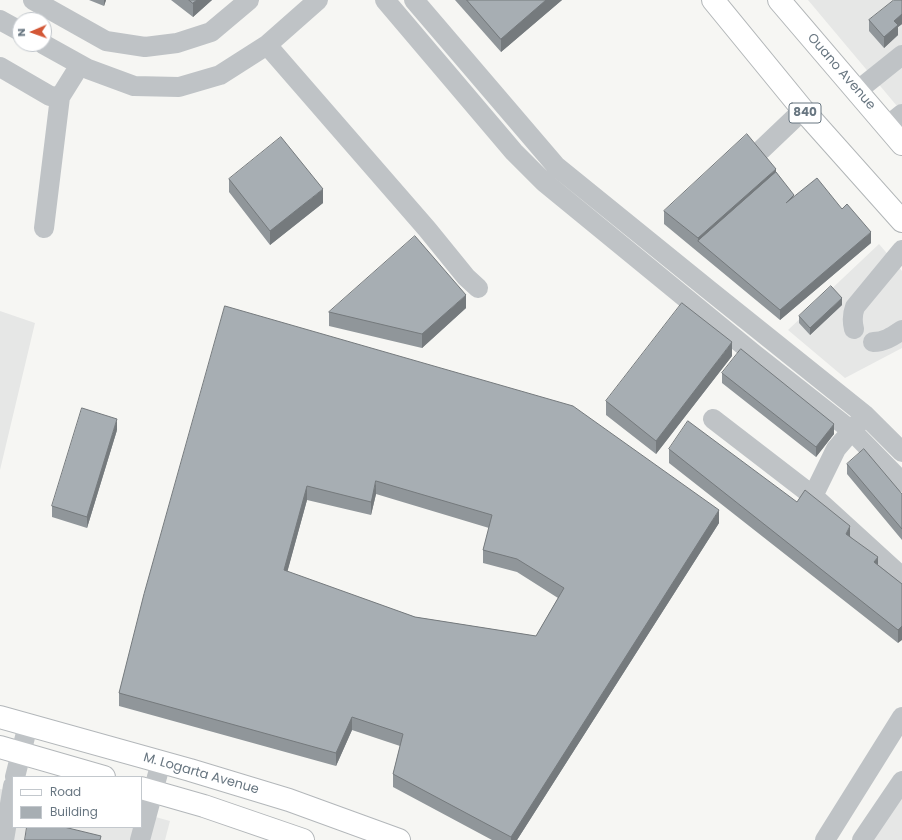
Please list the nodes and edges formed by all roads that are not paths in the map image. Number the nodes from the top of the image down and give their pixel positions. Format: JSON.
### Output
{"nodes":[{"id":1,"x":33,"y":0,"type":"edge"},
{"id":2,"x":249,"y":0,"type":"edge"},
{"id":3,"x":318,"y":0,"type":"edge"},
{"id":4,"x":384,"y":0,"type":"edge"},
{"id":5,"x":414,"y":0,"type":"edge"},
{"id":6,"x":712,"y":0,"type":"edge"},
{"id":7,"x":779,"y":0,"type":"edge"},
{"id":8,"x":0,"y":20,"type":"edge"},
{"id":9,"x":12,"y":27,"type":"edge"},
{"id":10,"x":267,"y":45,"type":"junction"},
{"id":11,"x":52,"y":49,"type":"edge"},
{"id":12,"x":899,"y":63,"type":"edge"},
{"id":13,"x":80,"y":65,"type":"junction"},
{"id":14,"x":0,"y":67,"type":"edge"},
{"id":15,"x":857,"y":91,"type":"junction"},
{"id":16,"x":60,"y":97,"type":"junction"},
{"id":17,"x":803,"y":110,"type":"junction"},
{"id":18,"x":895,"y":120,"type":"edge"},
{"id":19,"x":902,"y":144,"type":"edge"},
{"id":20,"x":761,"y":150,"type":"edge"},
{"id":21,"x":556,"y":166,"type":"junction"},
{"id":22,"x":544,"y":182,"type":"junction"},
{"id":23,"x":902,"y":221,"type":"edge"},
{"id":24,"x":44,"y":228,"type":"dead end"},
{"id":25,"x":902,"y":250,"type":"edge"},
{"id":26,"x":478,"y":288,"type":"dead end"},
{"id":27,"x":854,"y":329,"type":"dead end"},
{"id":28,"x":902,"y":330,"type":"edge"},
{"id":29,"x":873,"y":342,"type":"dead end"},
{"id":30,"x":865,"y":415,"type":"junction"},
{"id":31,"x":713,"y":419,"type":"dead end"},
{"id":32,"x":852,"y":431,"type":"junction"},
{"id":33,"x":902,"y":451,"type":"edge"},
{"id":34,"x":902,"y":482,"type":"edge"},
{"id":35,"x":814,"y":496,"type":"junction"},
{"id":36,"x":902,"y":577,"type":"edge"},
{"id":37,"x":902,"y":716,"type":"edge"},
{"id":38,"x":0,"y":717,"type":"edge"},
{"id":39,"x":28,"y":725,"type":"junction"},
{"id":40,"x":0,"y":747,"type":"edge"},
{"id":41,"x":21,"y":753,"type":"junction"},
{"id":42,"x":162,"y":762,"type":"junction"},
{"id":43,"x":15,"y":776,"type":"edge"},
{"id":44,"x":101,"y":776,"type":"edge"},
{"id":45,"x":902,"y":781,"type":"edge"},
{"id":46,"x":147,"y":790,"type":"edge"},
{"id":47,"x":12,"y":792,"type":"edge"},
{"id":48,"x":846,"y":808,"type":"junction"},
{"id":49,"x":142,"y":826,"type":"edge"},
{"id":50,"x":142,"y":828,"type":"edge"},
{"id":51,"x":867,"y":833,"type":"edge"},
{"id":52,"x":4,"y":840,"type":"edge"},
{"id":53,"x":140,"y":840,"type":"edge"},
{"id":54,"x":303,"y":840,"type":"edge"},
{"id":55,"x":399,"y":840,"type":"edge"},
{"id":56,"x":825,"y":840,"type":"edge"}],
"edges":[{"from":1,"to":2,"type":"street"},
{"from":3,"to":10,"type":"street"},
{"from":4,"to":22,"type":"street"},
{"from":5,"to":21,"type":"street"},
{"from":6,"to":17,"type":"main road","number":"840"},
{"from":7,"to":15,"type":"main road","name":"Ouano Avenue"},
{"from":8,"to":9,"type":"street"},
{"from":10,"to":13,"type":"street"},
{"from":10,"to":26,"type":"street"},
{"from":11,"to":13,"type":"street"},
{"from":12,"to":15,"type":"street"},
{"from":13,"to":16,"type":"street"},
{"from":14,"to":16,"type":"street"},
{"from":15,"to":18,"type":"main road","name":"Ouano Avenue"},
{"from":16,"to":24,"type":"street"},
{"from":17,"to":20,"type":"street"},
{"from":17,"to":23,"type":"main road","number":"840"},
{"from":18,"to":19,"type":"main road","name":"Ouano Avenue"},
{"from":21,"to":22,"type":"street"},
{"from":21,"to":30,"type":"street"},
{"from":22,"to":32,"type":"street"},
{"from":25,"to":27,"type":"street"},
{"from":28,"to":29,"type":"street"},
{"from":30,"to":32,"type":"street"},
{"from":30,"to":33,"type":"street"},
{"from":31,"to":35,"type":"street"},
{"from":32,"to":34,"type":"street"},
{"from":32,"to":35,"type":"street"},
{"from":35,"to":36,"type":"street"},
{"from":37,"to":48,"type":"street"},
{"from":38,"to":39,"type":"main road","name":"M. Logarta Avenue"},
{"from":39,"to":41,"type":"street"},
{"from":39,"to":42,"type":"main road","name":"M. Logarta Avenue"},
{"from":40,"to":41,"type":"main road"},
{"from":41,"to":43,"type":"street"},
{"from":41,"to":44,"type":"main road"},
{"from":42,"to":46,"type":"street"},
{"from":42,"to":55,"type":"main road","name":"M. Logarta Avenue"},
{"from":45,"to":51,"type":"street"},
{"from":46,"to":49,"type":"street"},
{"from":46,"to":54,"type":"main road"},
{"from":47,"to":52,"type":"street"},
{"from":48,"to":51,"type":"street"},
{"from":48,"to":56,"type":"street"},
{"from":50,"to":53,"type":"street"}]}
